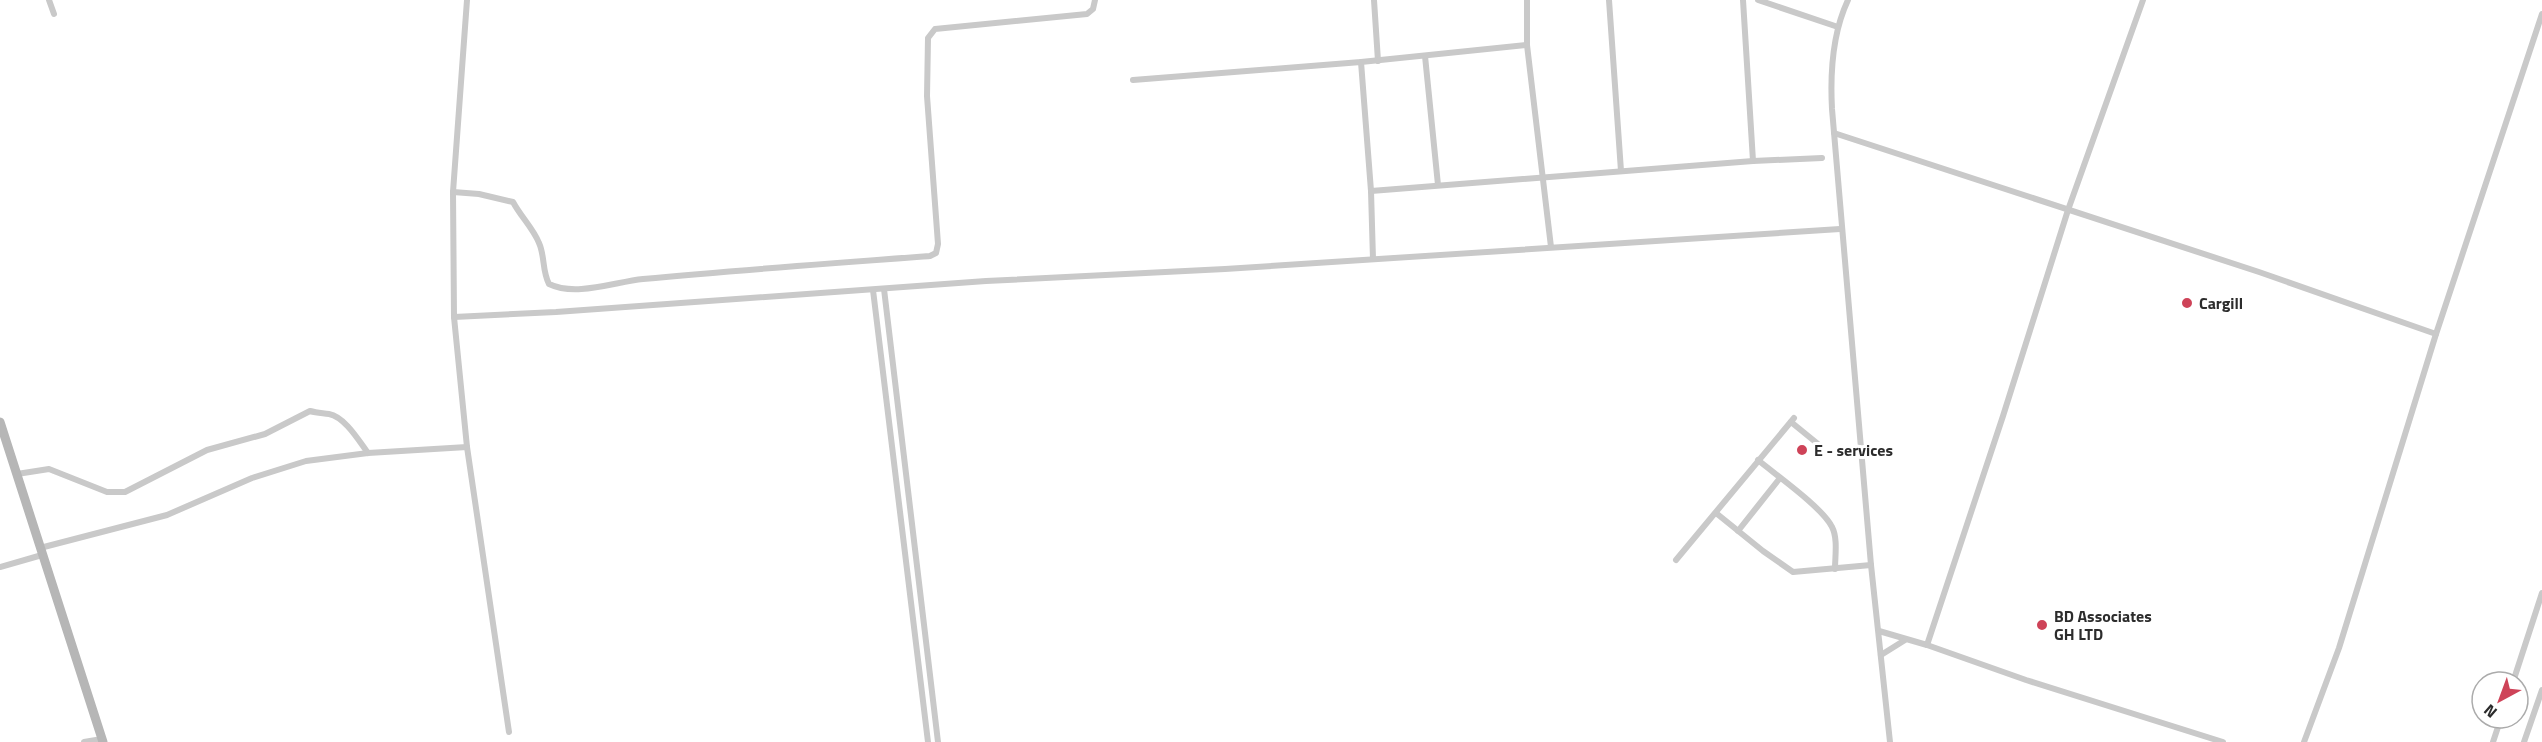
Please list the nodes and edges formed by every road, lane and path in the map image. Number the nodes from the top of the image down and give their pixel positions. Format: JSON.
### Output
{"nodes":[{"id":1,"x":49,"y":0,"type":"edge"},
{"id":2,"x":467,"y":0,"type":"edge"},
{"id":3,"x":1095,"y":0,"type":"edge"},
{"id":4,"x":1374,"y":0,"type":"edge"},
{"id":5,"x":1527,"y":0,"type":"edge"},
{"id":6,"x":1609,"y":0,"type":"edge"},
{"id":7,"x":1743,"y":0,"type":"edge"},
{"id":8,"x":1758,"y":0,"type":"edge"},
{"id":9,"x":1848,"y":0,"type":"edge"},
{"id":10,"x":2143,"y":0,"type":"edge"},
{"id":11,"x":54,"y":14,"type":"dead end"},
{"id":12,"x":2542,"y":14,"type":"edge"},
{"id":13,"x":1838,"y":27,"type":"junction"},
{"id":14,"x":1527,"y":45,"type":"junction"},
{"id":15,"x":1425,"y":56,"type":"junction"},
{"id":16,"x":1378,"y":61,"type":"junction"},
{"id":17,"x":1361,"y":62,"type":"junction"},
{"id":18,"x":1133,"y":81,"type":"dead end"},
{"id":19,"x":1834,"y":133,"type":"junction"},
{"id":20,"x":1821,"y":158,"type":"dead end"},
{"id":21,"x":1753,"y":161,"type":"junction"},
{"id":22,"x":1621,"y":171,"type":"junction"},
{"id":23,"x":1541,"y":178,"type":"junction"},
{"id":24,"x":1438,"y":185,"type":"junction"},
{"id":25,"x":1371,"y":191,"type":"junction"},
{"id":26,"x":453,"y":192,"type":"junction"},
{"id":27,"x":2068,"y":210,"type":"junction"},
{"id":28,"x":1840,"y":229,"type":"junction"},
{"id":29,"x":1551,"y":247,"type":"junction"},
{"id":30,"x":1373,"y":259,"type":"junction"},
{"id":31,"x":884,"y":289,"type":"junction"},
{"id":32,"x":873,"y":290,"type":"junction"},
{"id":33,"x":454,"y":317,"type":"junction"},
{"id":34,"x":2436,"y":334,"type":"junction"},
{"id":35,"x":0,"y":422,"type":"edge"},
{"id":36,"x":1818,"y":444,"type":"dead end"},
{"id":37,"x":467,"y":447,"type":"junction"},
{"id":38,"x":368,"y":453,"type":"junction"},
{"id":39,"x":1758,"y":460,"type":"junction"},
{"id":40,"x":17,"y":474,"type":"junction"},
{"id":41,"x":1780,"y":478,"type":"junction"},
{"id":42,"x":1716,"y":513,"type":"junction"},
{"id":43,"x":1738,"y":531,"type":"junction"},
{"id":44,"x":41,"y":552,"type":"junction"},
{"id":45,"x":1676,"y":560,"type":"dead end"},
{"id":46,"x":1871,"y":565,"type":"junction"},
{"id":47,"x":0,"y":567,"type":"edge"},
{"id":48,"x":1835,"y":569,"type":"junction"},
{"id":49,"x":2542,"y":593,"type":"edge"},
{"id":50,"x":1880,"y":632,"type":"junction"},
{"id":51,"x":1905,"y":640,"type":"junction"},
{"id":52,"x":1927,"y":645,"type":"junction"},
{"id":53,"x":1881,"y":655,"type":"junction"},
{"id":54,"x":2517,"y":670,"type":"edge"},
{"id":55,"x":2542,"y":690,"type":"edge"},
{"id":56,"x":509,"y":732,"type":"dead end"},
{"id":57,"x":102,"y":741,"type":"edge"},
{"id":58,"x":84,"y":742,"type":"edge"},
{"id":59,"x":928,"y":742,"type":"edge"},
{"id":60,"x":938,"y":742,"type":"edge"},
{"id":61,"x":1890,"y":742,"type":"edge"},
{"id":62,"x":2223,"y":742,"type":"edge"},
{"id":63,"x":2304,"y":742,"type":"edge"},
{"id":64,"x":2524,"y":742,"type":"edge"}],
"edges":[{"from":1,"to":11,"type":"street"},
{"from":2,"to":26,"type":"street"},
{"from":3,"to":26,"type":"street"},
{"from":4,"to":16,"type":"street"},
{"from":5,"to":14,"type":"street"},
{"from":6,"to":22,"type":"street"},
{"from":7,"to":21,"type":"street"},
{"from":8,"to":13,"type":"street"},
{"from":9,"to":13,"type":"street"},
{"from":10,"to":27,"type":"street"},
{"from":12,"to":34,"type":"street"},
{"from":13,"to":19,"type":"street"},
{"from":14,"to":15,"type":"street"},
{"from":14,"to":23,"type":"street"},
{"from":15,"to":16,"type":"street"},
{"from":15,"to":24,"type":"street"},
{"from":16,"to":17,"type":"street"},
{"from":17,"to":18,"type":"street"},
{"from":17,"to":25,"type":"street"},
{"from":19,"to":27,"type":"street"},
{"from":19,"to":28,"type":"street"},
{"from":20,"to":21,"type":"street"},
{"from":21,"to":22,"type":"street"},
{"from":22,"to":23,"type":"street"},
{"from":23,"to":24,"type":"street"},
{"from":23,"to":29,"type":"street"},
{"from":24,"to":25,"type":"street"},
{"from":25,"to":30,"type":"street"},
{"from":26,"to":33,"type":"street"},
{"from":27,"to":34,"type":"street"},
{"from":27,"to":52,"type":"street"},
{"from":28,"to":29,"type":"street"},
{"from":28,"to":46,"type":"street"},
{"from":29,"to":30,"type":"street"},
{"from":30,"to":31,"type":"street"},
{"from":31,"to":32,"type":"street"},
{"from":31,"to":60,"type":"street"},
{"from":32,"to":33,"type":"street"},
{"from":32,"to":59,"type":"street"},
{"from":33,"to":37,"type":"street"},
{"from":34,"to":63,"type":"street"},
{"from":35,"to":40,"type":"main road"},
{"from":36,"to":39,"type":"street"},
{"from":37,"to":38,"type":"street"},
{"from":37,"to":56,"type":"street"},
{"from":38,"to":40,"type":"street"},
{"from":38,"to":44,"type":"street"},
{"from":39,"to":41,"type":"street"},
{"from":39,"to":42,"type":"street"},
{"from":40,"to":44,"type":"main road"},
{"from":41,"to":43,"type":"street"},
{"from":41,"to":48,"type":"street"},
{"from":42,"to":43,"type":"street"},
{"from":42,"to":45,"type":"street"},
{"from":43,"to":48,"type":"street"},
{"from":44,"to":47,"type":"street"},
{"from":44,"to":57,"type":"main road"},
{"from":46,"to":48,"type":"street"},
{"from":46,"to":50,"type":"street"},
{"from":49,"to":54,"type":"street"},
{"from":50,"to":51,"type":"street"},
{"from":50,"to":53,"type":"street"},
{"from":51,"to":52,"type":"street"},
{"from":51,"to":53,"type":"street"},
{"from":52,"to":62,"type":"street"},
{"from":53,"to":61,"type":"street"},
{"from":55,"to":64,"type":"street"},
{"from":57,"to":58,"type":"street"}]}
